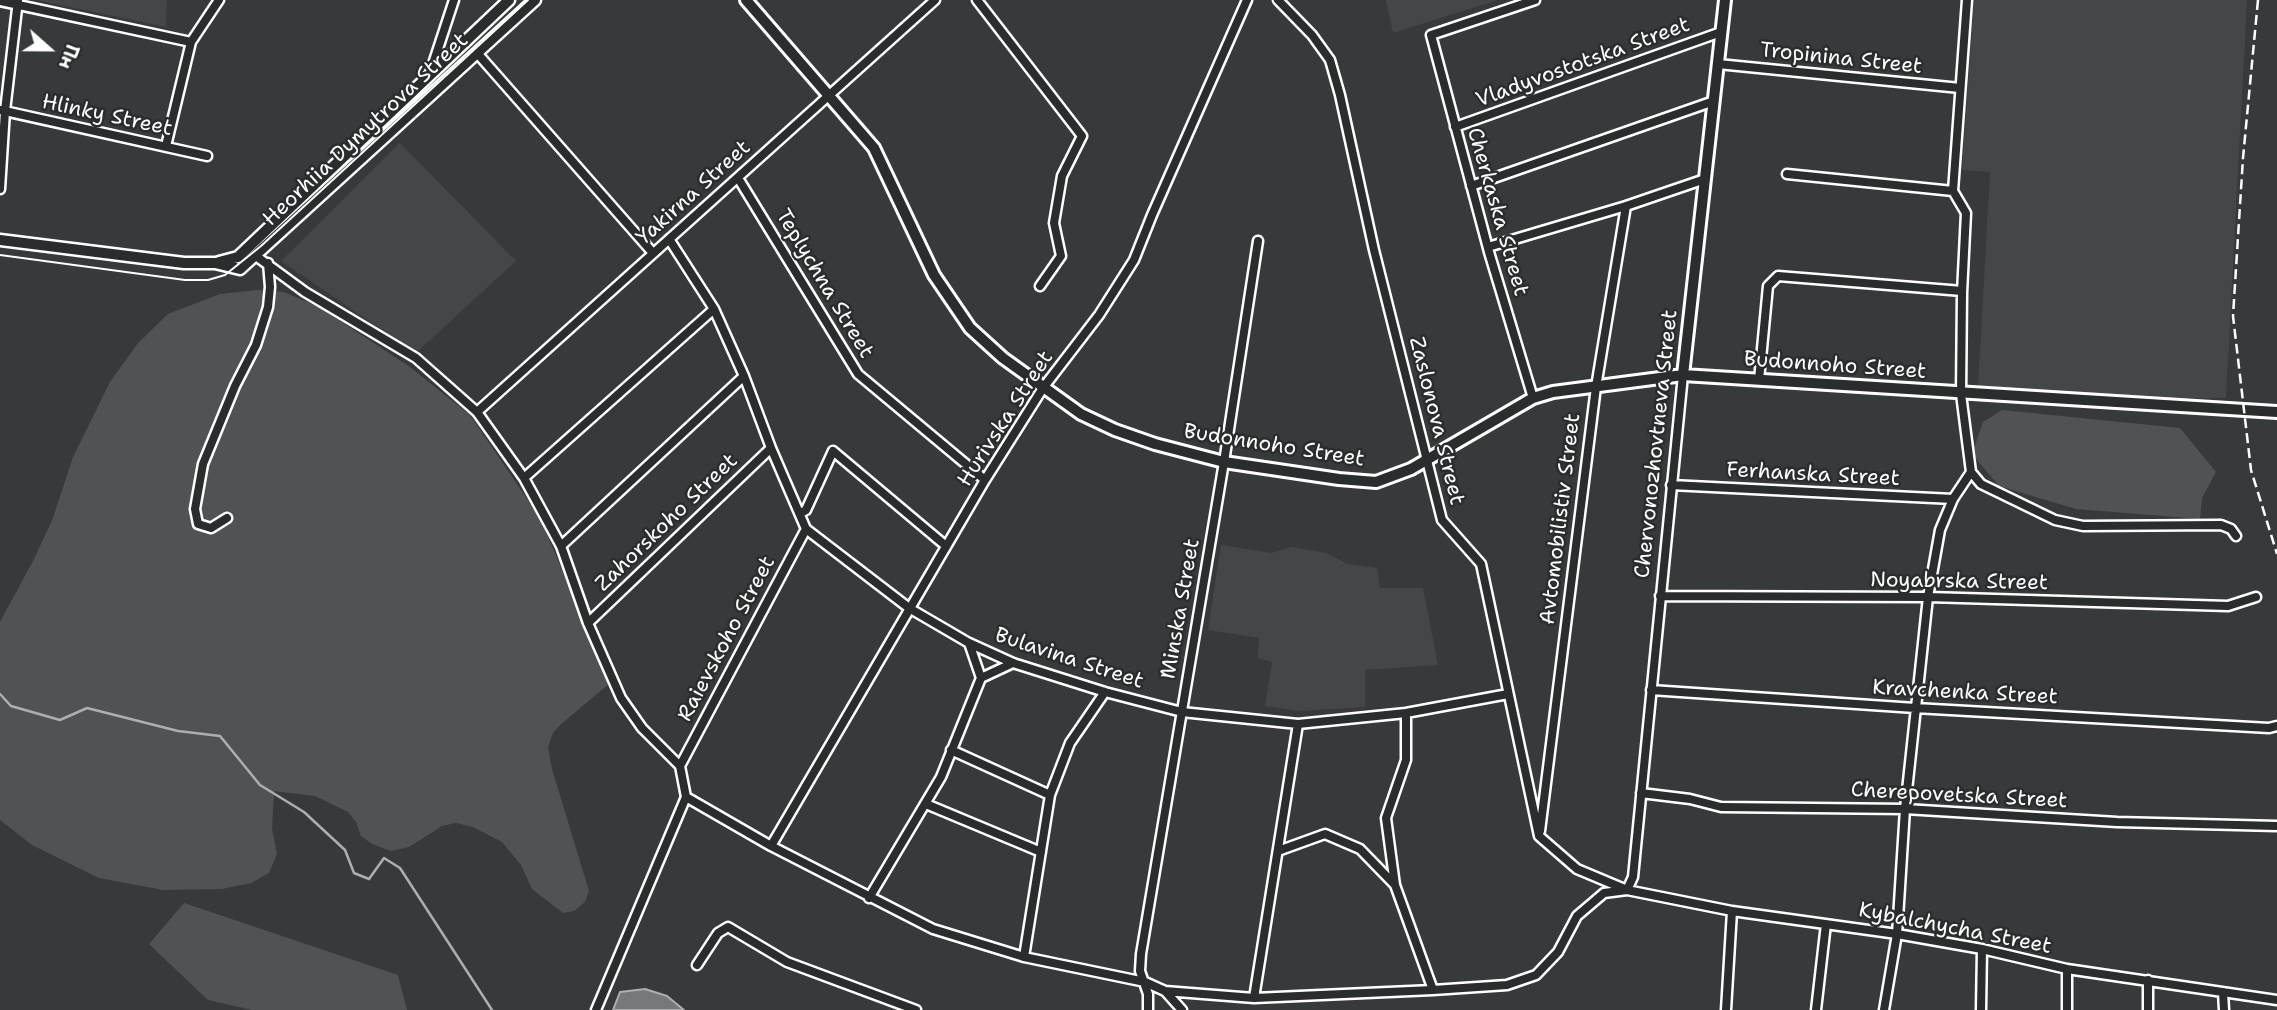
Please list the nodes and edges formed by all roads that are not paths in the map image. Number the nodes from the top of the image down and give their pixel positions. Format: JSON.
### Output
{"nodes":[{"id":1,"x":219,"y":0,"type":"edge"},
{"id":2,"x":454,"y":0,"type":"edge"},
{"id":3,"x":509,"y":0,"type":"edge"},
{"id":4,"x":535,"y":0,"type":"edge"},
{"id":5,"x":746,"y":0,"type":"edge"},
{"id":6,"x":935,"y":0,"type":"edge"},
{"id":7,"x":977,"y":0,"type":"edge"},
{"id":8,"x":1247,"y":0,"type":"edge"},
{"id":9,"x":1278,"y":0,"type":"edge"},
{"id":10,"x":1535,"y":0,"type":"edge"},
{"id":11,"x":1725,"y":0,"type":"edge"},
{"id":12,"x":1968,"y":0,"type":"edge"},
{"id":13,"x":0,"y":1,"type":"edge"},
{"id":14,"x":18,"y":2,"type":"edge"},
{"id":15,"x":1721,"y":32,"type":"junction"},
{"id":16,"x":191,"y":41,"type":"junction"},
{"id":17,"x":477,"y":53,"type":"junction"},
{"id":18,"x":1718,"y":64,"type":"junction"},
{"id":19,"x":430,"y":73,"type":"junction"},
{"id":20,"x":1960,"y":88,"type":"junction"},
{"id":21,"x":830,"y":95,"type":"junction"},
{"id":22,"x":1714,"y":101,"type":"junction"},
{"id":23,"x":3,"y":111,"type":"edge"},
{"id":24,"x":1455,"y":127,"type":"junction"},
{"id":25,"x":166,"y":146,"type":"junction"},
{"id":26,"x":207,"y":156,"type":"dead end"},
{"id":27,"x":1787,"y":174,"type":"dead end"},
{"id":28,"x":738,"y":178,"type":"junction"},
{"id":29,"x":1705,"y":179,"type":"junction"},
{"id":30,"x":1471,"y":186,"type":"junction"},
{"id":31,"x":0,"y":189,"type":"edge"},
{"id":32,"x":1953,"y":191,"type":"junction"},
{"id":33,"x":1626,"y":206,"type":"junction"},
{"id":34,"x":669,"y":239,"type":"junction"},
{"id":35,"x":0,"y":240,"type":"edge"},
{"id":36,"x":1258,"y":241,"type":"dead end"},
{"id":37,"x":1488,"y":247,"type":"junction"},
{"id":38,"x":653,"y":253,"type":"junction"},
{"id":39,"x":256,"y":256,"type":"junction"},
{"id":40,"x":215,"y":263,"type":"junction"},
{"id":41,"x":268,"y":263,"type":"junction"},
{"id":42,"x":1040,"y":286,"type":"dead end"},
{"id":43,"x":1962,"y":291,"type":"junction"},
{"id":44,"x":714,"y":309,"type":"junction"},
{"id":45,"x":1683,"y":375,"type":"junction"},
{"id":46,"x":744,"y":376,"type":"junction"},
{"id":47,"x":1759,"y":380,"type":"junction"},
{"id":48,"x":1596,"y":387,"type":"junction"},
{"id":49,"x":1044,"y":388,"type":"junction"},
{"id":50,"x":1961,"y":394,"type":"junction"},
{"id":51,"x":1533,"y":398,"type":"junction"},
{"id":52,"x":477,"y":412,"type":"junction"},
{"id":53,"x":2277,"y":412,"type":"edge"},
{"id":54,"x":771,"y":447,"type":"junction"},
{"id":55,"x":1428,"y":460,"type":"junction"},
{"id":56,"x":1224,"y":462,"type":"junction"},
{"id":57,"x":1971,"y":472,"type":"junction"},
{"id":58,"x":524,"y":478,"type":"junction"},
{"id":59,"x":985,"y":480,"type":"junction"},
{"id":60,"x":1671,"y":485,"type":"junction"},
{"id":61,"x":1953,"y":499,"type":"junction"},
{"id":62,"x":801,"y":513,"type":"junction"},
{"id":63,"x":227,"y":518,"type":"dead end"},
{"id":64,"x":806,"y":529,"type":"junction"},
{"id":65,"x":2236,"y":536,"type":"dead end"},
{"id":66,"x":561,"y":546,"type":"junction"},
{"id":67,"x":946,"y":546,"type":"junction"},
{"id":68,"x":1660,"y":596,"type":"junction"},
{"id":69,"x":1928,"y":597,"type":"junction"},
{"id":70,"x":2256,"y":597,"type":"dead end"},
{"id":71,"x":909,"y":608,"type":"junction"},
{"id":72,"x":588,"y":624,"type":"junction"},
{"id":73,"x":969,"y":643,"type":"junction"},
{"id":74,"x":1013,"y":663,"type":"junction"},
{"id":75,"x":981,"y":678,"type":"junction"},
{"id":76,"x":1651,"y":690,"type":"junction"},
{"id":77,"x":1105,"y":692,"type":"junction"},
{"id":78,"x":1508,"y":694,"type":"junction"},
{"id":79,"x":1915,"y":708,"type":"junction"},
{"id":80,"x":1182,"y":712,"type":"junction"},
{"id":81,"x":1406,"y":713,"type":"junction"},
{"id":82,"x":1298,"y":724,"type":"junction"},
{"id":83,"x":2277,"y":726,"type":"edge"},
{"id":84,"x":951,"y":750,"type":"junction"},
{"id":85,"x":680,"y":766,"type":"junction"},
{"id":86,"x":1641,"y":793,"type":"junction"},
{"id":87,"x":1050,"y":795,"type":"junction"},
{"id":88,"x":686,"y":797,"type":"junction"},
{"id":89,"x":926,"y":804,"type":"junction"},
{"id":90,"x":1905,"y":808,"type":"junction"},
{"id":91,"x":2277,"y":826,"type":"edge"},
{"id":92,"x":1539,"y":836,"type":"junction"},
{"id":93,"x":771,"y":846,"type":"junction"},
{"id":94,"x":1278,"y":851,"type":"junction"},
{"id":95,"x":1041,"y":852,"type":"junction"},
{"id":96,"x":1395,"y":885,"type":"junction"},
{"id":97,"x":1627,"y":890,"type":"junction"},
{"id":98,"x":869,"y":898,"type":"junction"},
{"id":99,"x":1732,"y":911,"type":"junction"},
{"id":100,"x":1826,"y":924,"type":"junction"},
{"id":101,"x":1898,"y":934,"type":"junction"},
{"id":102,"x":1982,"y":949,"type":"junction"},
{"id":103,"x":1024,"y":957,"type":"junction"},
{"id":104,"x":697,"y":965,"type":"dead end"},
{"id":105,"x":2067,"y":969,"type":"junction"},
{"id":106,"x":2148,"y":981,"type":"junction"},
{"id":107,"x":1144,"y":982,"type":"junction"},
{"id":108,"x":1433,"y":990,"type":"junction"},
{"id":109,"x":1164,"y":991,"type":"junction"},
{"id":110,"x":2223,"y":992,"type":"junction"},
{"id":111,"x":1254,"y":998,"type":"junction"},
{"id":112,"x":2277,"y":1000,"type":"edge"},
{"id":113,"x":596,"y":1010,"type":"edge"},
{"id":114,"x":916,"y":1010,"type":"edge"},
{"id":115,"x":1148,"y":1010,"type":"edge"},
{"id":116,"x":1182,"y":1010,"type":"edge"},
{"id":117,"x":1726,"y":1010,"type":"edge"},
{"id":118,"x":1816,"y":1010,"type":"edge"},
{"id":119,"x":1884,"y":1010,"type":"edge"},
{"id":120,"x":1981,"y":1010,"type":"edge"},
{"id":121,"x":2067,"y":1010,"type":"edge"},
{"id":122,"x":2148,"y":1010,"type":"edge"},
{"id":123,"x":2224,"y":1010,"type":"edge"}],
"edges":[{"from":1,"to":16,"type":"street"},
{"from":2,"to":19,"type":"street"},
{"from":3,"to":19,"type":"street","name":"Heorhiia Dymytrova Street"},
{"from":4,"to":17,"type":"street","name":"Heorhiia Dymytrova Street"},
{"from":5,"to":21,"type":"main road","name":"Budonnoho Street"},
{"from":6,"to":21,"type":"street","name":"Yakirna Street"},
{"from":7,"to":42,"type":"street"},
{"from":8,"to":49,"type":"street","name":"Hurivska Street"},
{"from":9,"to":55,"type":"street","name":"Zaslonova Street"},
{"from":10,"to":24,"type":"street","name":"Cherkaska Street"},
{"from":11,"to":15,"type":"main road","name":"Chervonozhovtneva Street"},
{"from":12,"to":20,"type":"street"},
{"from":13,"to":14,"type":"street"},
{"from":14,"to":16,"type":"street"},
{"from":14,"to":23,"type":"street"},
{"from":15,"to":18,"type":"main road","name":"Chervonozhovtneva Street"},
{"from":15,"to":24,"type":"street","name":"Vladyvostotska Street"},
{"from":16,"to":25,"type":"street"},
{"from":17,"to":38,"type":"street"},
{"from":17,"to":39,"type":"street","name":"Heorhiia Dymytrova Street"},
{"from":18,"to":20,"type":"street","name":"Tropinina Street"},
{"from":18,"to":22,"type":"main road","name":"Chervonozhovtneva Street"},
{"from":19,"to":40,"type":"street","name":"Heorhiia Dymytrova Street"},
{"from":20,"to":32,"type":"street"},
{"from":21,"to":28,"type":"street","name":"Yakirna Street"},
{"from":21,"to":49,"type":"main road","name":"Budonnoho Street"},
{"from":22,"to":29,"type":"main road","name":"Chervonozhovtneva Street"},
{"from":22,"to":30,"type":"street"},
{"from":23,"to":25,"type":"street","name":"Hlinky Street"},
{"from":23,"to":31,"type":"street"},
{"from":24,"to":30,"type":"street","name":"Cherkaska Street"},
{"from":25,"to":26,"type":"street","name":"Hlinky Street"},
{"from":27,"to":32,"type":"street"},
{"from":28,"to":34,"type":"street","name":"Yakirna Street"},
{"from":28,"to":59,"type":"street","name":"Teplychna Street"},
{"from":29,"to":33,"type":"street"},
{"from":29,"to":45,"type":"main road","name":"Chervonozhovtneva Street"},
{"from":30,"to":37,"type":"street","name":"Cherkaska Street"},
{"from":32,"to":43,"type":"street"},
{"from":33,"to":37,"type":"street"},
{"from":33,"to":48,"type":"street","name":"Avtomobilistiv Street"},
{"from":34,"to":38,"type":"street","name":"Yakirna Street"},
{"from":34,"to":44,"type":"street"},
{"from":35,"to":40,"type":"street","name":"Heorhiia Dymytrova Street"},
{"from":36,"to":56,"type":"street","name":"Minska Street"},
{"from":37,"to":51,"type":"street","name":"Cherkaska Street"},
{"from":38,"to":52,"type":"street","name":"Yakirna Street"},
{"from":39,"to":40,"type":"street","name":"Heorhiia Dymytrova Street"},
{"from":39,"to":41,"type":"street"},
{"from":41,"to":52,"type":"street"},
{"from":41,"to":63,"type":"street"},
{"from":43,"to":47,"type":"street"},
{"from":43,"to":50,"type":"street"},
{"from":44,"to":46,"type":"street"},
{"from":44,"to":58,"type":"street"},
{"from":45,"to":47,"type":"main road","name":"Budonnoho Street"},
{"from":45,"to":48,"type":"main road","name":"Budonnoho Street"},
{"from":45,"to":60,"type":"street","name":"Chervonozhovtneva Street"},
{"from":46,"to":54,"type":"street"},
{"from":46,"to":66,"type":"street"},
{"from":47,"to":50,"type":"main road","name":"Budonnoho Street"},
{"from":48,"to":51,"type":"main road","name":"Budonnoho Street"},
{"from":48,"to":92,"type":"street","name":"Avtomobilistiv Street"},
{"from":49,"to":56,"type":"main road","name":"Budonnoho Street"},
{"from":49,"to":59,"type":"street","name":"Hurivska Street"},
{"from":50,"to":53,"type":"main road","name":"Budonnoho Street"},
{"from":50,"to":57,"type":"street"},
{"from":51,"to":55,"type":"main road","name":"Budonnoho Street"},
{"from":52,"to":58,"type":"street"},
{"from":54,"to":62,"type":"street"},
{"from":54,"to":72,"type":"street","name":"Zahorskoho Street"},
{"from":55,"to":56,"type":"main road","name":"Budonnoho Street"},
{"from":55,"to":78,"type":"street","name":"Zaslonova Street"},
{"from":56,"to":80,"type":"street","name":"Minska Street"},
{"from":57,"to":61,"type":"street"},
{"from":57,"to":65,"type":"street"},
{"from":58,"to":66,"type":"street"},
{"from":59,"to":67,"type":"street","name":"Hurivska Street"},
{"from":60,"to":61,"type":"street","name":"Ferhanska Street"},
{"from":60,"to":68,"type":"street","name":"Chervonozhovtneva Street"},
{"from":61,"to":69,"type":"street"},
{"from":62,"to":64,"type":"street"},
{"from":62,"to":67,"type":"street"},
{"from":64,"to":71,"type":"street","name":"Bulavina Street"},
{"from":64,"to":85,"type":"street","name":"Raievskoho Street"},
{"from":66,"to":72,"type":"street"},
{"from":67,"to":71,"type":"street","name":"Hurivska Street"},
{"from":68,"to":69,"type":"street","name":"Noyabrska Street"},
{"from":68,"to":76,"type":"street","name":"Chervonozhovtneva Street"},
{"from":69,"to":70,"type":"street","name":"Noyabrska Street"},
{"from":69,"to":79,"type":"street"},
{"from":71,"to":73,"type":"street","name":"Bulavina Street"},
{"from":71,"to":93,"type":"street","name":"Hurivska Street"},
{"from":72,"to":85,"type":"street"},
{"from":73,"to":74,"type":"street","name":"Bulavina Street"},
{"from":73,"to":75,"type":"street"},
{"from":74,"to":75,"type":"street"},
{"from":74,"to":77,"type":"street","name":"Bulavina Street"},
{"from":75,"to":84,"type":"street"},
{"from":76,"to":79,"type":"street","name":"Kravchenka Street"},
{"from":76,"to":86,"type":"street","name":"Chervonozhovtneva Street"},
{"from":77,"to":80,"type":"street","name":"Bulavina Street"},
{"from":77,"to":87,"type":"street"},
{"from":78,"to":81,"type":"street","name":"Bulavina Street"},
{"from":78,"to":92,"type":"street","name":"Zaslonova Street"},
{"from":79,"to":83,"type":"street","name":"Kravchenka Street"},
{"from":79,"to":90,"type":"street"},
{"from":80,"to":82,"type":"street","name":"Bulavina Street"},
{"from":80,"to":107,"type":"street","name":"Minska Street"},
{"from":81,"to":82,"type":"street","name":"Bulavina Street"},
{"from":81,"to":96,"type":"street"},
{"from":82,"to":94,"type":"street"},
{"from":84,"to":87,"type":"street"},
{"from":84,"to":89,"type":"street"},
{"from":85,"to":88,"type":"street"},
{"from":86,"to":90,"type":"street","name":"Cherepovetska Street"},
{"from":86,"to":97,"type":"street","name":"Chervonozhovtneva Street"},
{"from":87,"to":95,"type":"street"},
{"from":88,"to":93,"type":"street"},
{"from":88,"to":113,"type":"street"},
{"from":89,"to":95,"type":"street"},
{"from":89,"to":98,"type":"street"},
{"from":90,"to":91,"type":"street","name":"Cherepovetska Street"},
{"from":90,"to":101,"type":"street"},
{"from":92,"to":97,"type":"street"},
{"from":93,"to":98,"type":"street"},
{"from":94,"to":96,"type":"street"},
{"from":94,"to":111,"type":"street"},
{"from":95,"to":103,"type":"street"},
{"from":96,"to":108,"type":"street"},
{"from":97,"to":99,"type":"street","name":"Kybalchycha Street"},
{"from":97,"to":108,"type":"street"},
{"from":98,"to":103,"type":"street"},
{"from":99,"to":100,"type":"street","name":"Kybalchycha Street"},
{"from":99,"to":117,"type":"street"},
{"from":100,"to":101,"type":"street","name":"Kybalchycha Street"},
{"from":100,"to":118,"type":"street"},
{"from":101,"to":102,"type":"street","name":"Kybalchycha Street"},
{"from":101,"to":119,"type":"street"},
{"from":102,"to":105,"type":"street","name":"Kybalchycha Street"},
{"from":102,"to":120,"type":"street"},
{"from":103,"to":107,"type":"street"},
{"from":104,"to":114,"type":"street"},
{"from":105,"to":106,"type":"street","name":"Kybalchycha Street"},
{"from":105,"to":121,"type":"street"},
{"from":106,"to":110,"type":"street","name":"Kybalchycha Street"},
{"from":106,"to":122,"type":"street"},
{"from":107,"to":109,"type":"street"},
{"from":107,"to":115,"type":"street","name":"Minska Street"},
{"from":108,"to":111,"type":"street"},
{"from":109,"to":111,"type":"street"},
{"from":109,"to":116,"type":"street"},
{"from":110,"to":112,"type":"street","name":"Kybalchycha Street"},
{"from":110,"to":123,"type":"street"}]}
